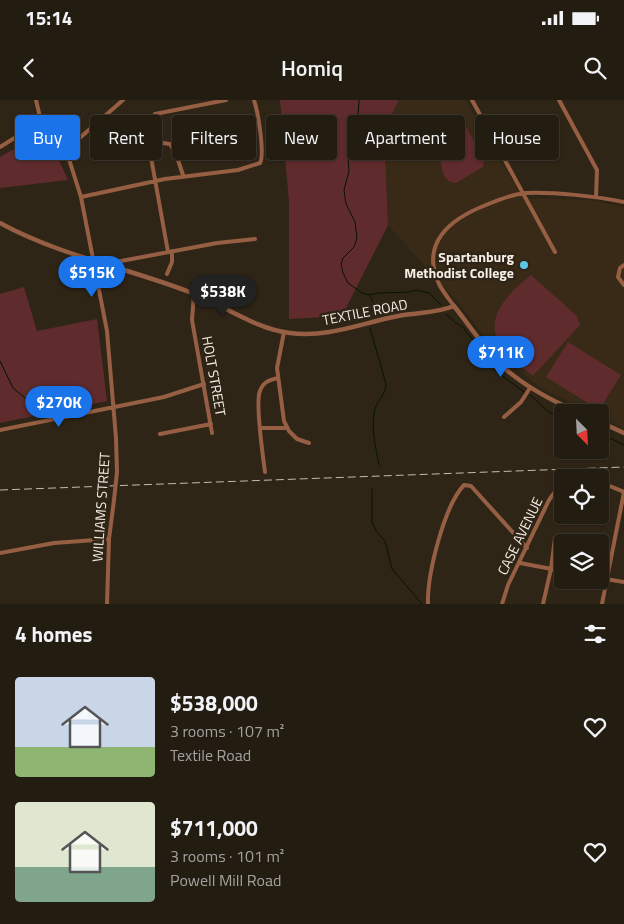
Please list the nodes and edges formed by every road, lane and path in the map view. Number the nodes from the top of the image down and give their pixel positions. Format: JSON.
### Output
{"nodes":[{"id":1,"x":36,"y":100,"type":"edge"},
{"id":2,"x":123,"y":100,"type":"edge"},
{"id":3,"x":226,"y":100,"type":"edge"},
{"id":4,"x":254,"y":100,"type":"edge"},
{"id":5,"x":472,"y":100,"type":"edge"},
{"id":6,"x":559,"y":100,"type":"edge"},
{"id":7,"x":39,"y":115,"type":"edge"},
{"id":8,"x":154,"y":115,"type":"edge"},
{"id":9,"x":15,"y":138,"type":"edge"},
{"id":10,"x":80,"y":138,"type":"edge"},
{"id":11,"x":162,"y":143,"type":"edge"},
{"id":12,"x":0,"y":147,"type":"edge"},
{"id":13,"x":69,"y":160,"type":"edge"},
{"id":14,"x":152,"y":160,"type":"edge"},
{"id":15,"x":183,"y":175,"type":"junction"},
{"id":16,"x":156,"y":181,"type":"junction"},
{"id":17,"x":524,"y":193,"type":"junction"},
{"id":18,"x":81,"y":197,"type":"junction"},
{"id":19,"x":596,"y":197,"type":"junction"},
{"id":20,"x":624,"y":202,"type":"edge"},
{"id":21,"x":0,"y":223,"type":"edge"},
{"id":22,"x":255,"y":239,"type":"dead end"},
{"id":23,"x":170,"y":251,"type":"junction"},
{"id":24,"x":555,"y":252,"type":"dead end"},
{"id":25,"x":94,"y":261,"type":"junction"},
{"id":26,"x":105,"y":264,"type":"junction"},
{"id":27,"x":624,"y":265,"type":"edge"},
{"id":28,"x":167,"y":274,"type":"dead end"},
{"id":29,"x":624,"y":284,"type":"edge"},
{"id":30,"x":194,"y":293,"type":"junction"},
{"id":31,"x":454,"y":306,"type":"junction"},
{"id":32,"x":284,"y":332,"type":"junction"},
{"id":33,"x":278,"y":378,"type":"junction"},
{"id":34,"x":204,"y":384,"type":"junction"},
{"id":35,"x":530,"y":388,"type":"junction"},
{"id":36,"x":560,"y":404,"type":"edge"},
{"id":37,"x":113,"y":407,"type":"junction"},
{"id":38,"x":504,"y":417,"type":"dead end"},
{"id":39,"x":211,"y":424,"type":"junction"},
{"id":40,"x":609,"y":426,"type":"edge"},
{"id":41,"x":260,"y":428,"type":"junction"},
{"id":42,"x":286,"y":428,"type":"junction"},
{"id":43,"x":0,"y":430,"type":"edge"},
{"id":44,"x":212,"y":433,"type":"dead end"},
{"id":45,"x":624,"y":433,"type":"edge"},
{"id":46,"x":160,"y":434,"type":"dead end"},
{"id":47,"x":309,"y":443,"type":"dead end"},
{"id":48,"x":265,"y":472,"type":"dead end"},
{"id":49,"x":609,"y":486,"type":"edge"},
{"id":50,"x":624,"y":492,"type":"edge"},
{"id":51,"x":554,"y":493,"type":"edge"},
{"id":52,"x":109,"y":539,"type":"junction"},
{"id":53,"x":554,"y":546,"type":"edge"},
{"id":54,"x":527,"y":548,"type":"junction"},
{"id":55,"x":0,"y":553,"type":"edge"},
{"id":56,"x":520,"y":563,"type":"junction"},
{"id":57,"x":551,"y":569,"type":"junction"},
{"id":58,"x":609,"y":569,"type":"edge"},
{"id":59,"x":554,"y":570,"type":"edge"},
{"id":60,"x":609,"y":579,"type":"edge"},
{"id":61,"x":624,"y":582,"type":"edge"},
{"id":62,"x":605,"y":589,"type":"edge"},
{"id":63,"x":107,"y":604,"type":"edge"},
{"id":64,"x":428,"y":604,"type":"edge"},
{"id":65,"x":502,"y":604,"type":"edge"},
{"id":66,"x":543,"y":604,"type":"edge"},
{"id":67,"x":602,"y":604,"type":"edge"}],
"edges":[{"from":1,"to":7,"type":"street"},
{"from":2,"to":10,"type":"street"},
{"from":3,"to":8,"type":"street"},
{"from":4,"to":15,"type":"street"},
{"from":5,"to":17,"type":"street"},
{"from":6,"to":19,"type":"street"},
{"from":9,"to":12,"type":"street"},
{"from":11,"to":15,"type":"street"},
{"from":13,"to":18,"type":"street","name":"WILLIAMS STREET"},
{"from":14,"to":16,"type":"street"},
{"from":15,"to":16,"type":"street"},
{"from":16,"to":18,"type":"street"},
{"from":16,"to":23,"type":"street"},
{"from":17,"to":19,"type":"street"},
{"from":17,"to":24,"type":"street"},
{"from":17,"to":31,"type":"street"},
{"from":18,"to":25,"type":"street","name":"WILLIAMS STREET"},
{"from":19,"to":20,"type":"street"},
{"from":21,"to":25,"type":"street","name":"TEXTILE ROAD"},
{"from":22,"to":23,"type":"street"},
{"from":23,"to":26,"type":"street"},
{"from":23,"to":28,"type":"street"},
{"from":25,"to":26,"type":"street","name":"TEXTILE ROAD"},
{"from":25,"to":37,"type":"street","name":"WILLIAMS STREET"},
{"from":26,"to":30,"type":"street","name":"TEXTILE ROAD"},
{"from":27,"to":29,"type":"street"},
{"from":30,"to":32,"type":"street","name":"TEXTILE ROAD"},
{"from":30,"to":34,"type":"street","name":"HOLT STREET"},
{"from":31,"to":32,"type":"street","name":"TEXTILE ROAD"},
{"from":31,"to":35,"type":"street"},
{"from":32,"to":33,"type":"street"},
{"from":33,"to":41,"type":"street"},
{"from":33,"to":42,"type":"street"},
{"from":34,"to":37,"type":"street"},
{"from":34,"to":39,"type":"street","name":"HOLT STREET"},
{"from":35,"to":36,"type":"street"},
{"from":35,"to":38,"type":"street"},
{"from":37,"to":43,"type":"street"},
{"from":37,"to":52,"type":"street","name":"WILLIAMS STREET","bridge":true},
{"from":39,"to":44,"type":"street","name":"HOLT STREET"},
{"from":39,"to":46,"type":"street"},
{"from":40,"to":45,"type":"street"},
{"from":41,"to":42,"type":"street"},
{"from":41,"to":48,"type":"street"},
{"from":42,"to":47,"type":"street"},
{"from":49,"to":50,"type":"street"},
{"from":50,"to":58,"type":"street"},
{"from":51,"to":54,"type":"street","name":"CASE AVENUE"},
{"from":52,"to":55,"type":"street"},
{"from":52,"to":63,"type":"street","name":"WILLIAMS STREET"},
{"from":53,"to":57,"type":"street"},
{"from":54,"to":56,"type":"street","name":"CASE AVENUE"},
{"from":54,"to":64,"type":"street"},
{"from":56,"to":57,"type":"street"},
{"from":56,"to":65,"type":"street","name":"CASE AVENUE"},
{"from":57,"to":59,"type":"street"},
{"from":57,"to":66,"type":"street"},
{"from":60,"to":61,"type":"street"},
{"from":62,"to":67,"type":"street"}]}
